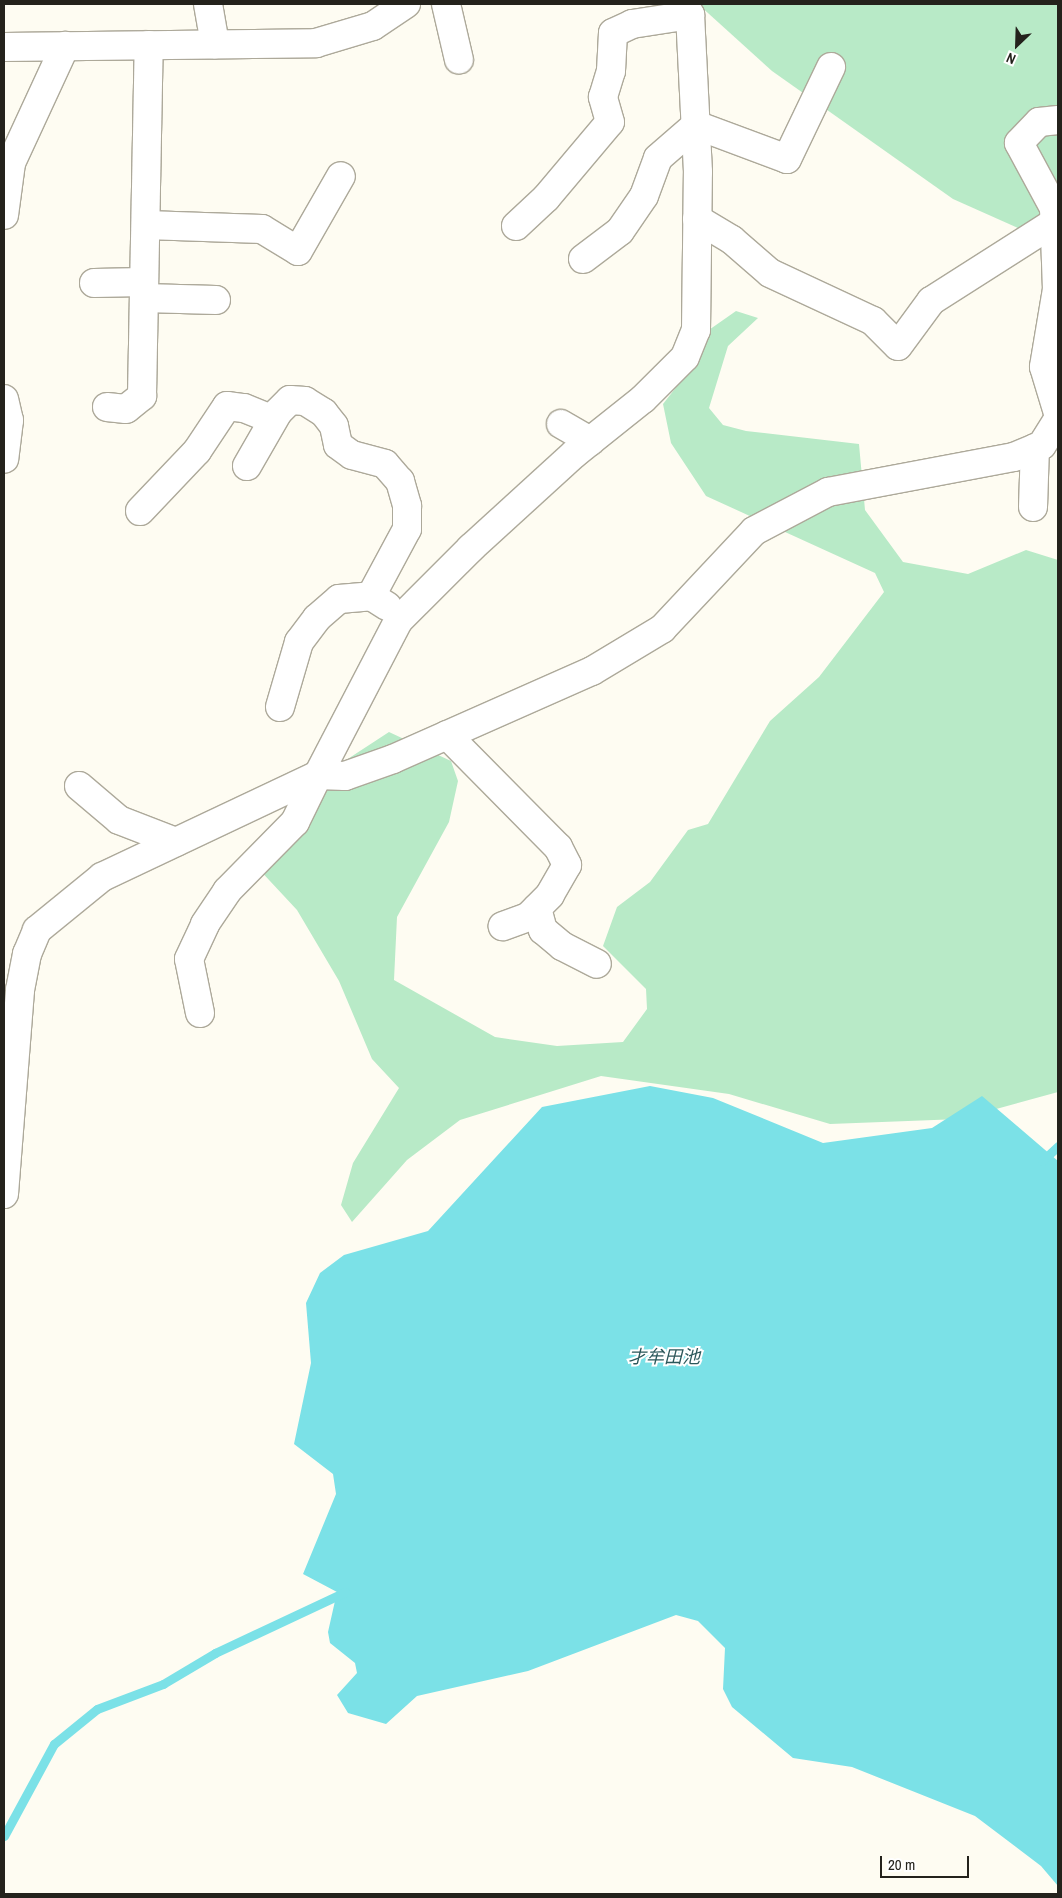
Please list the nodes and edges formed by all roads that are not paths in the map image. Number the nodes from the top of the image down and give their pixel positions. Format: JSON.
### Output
{"nodes":[{"id":1,"x":208,"y":4,"type":"edge"},
{"id":2,"x":406,"y":4,"type":"edge"},
{"id":3,"x":446,"y":4,"type":"edge"},
{"id":4,"x":687,"y":9,"type":"edge"},
{"id":5,"x":215,"y":44,"type":"junction"},
{"id":6,"x":149,"y":45,"type":"junction"},
{"id":7,"x":64,"y":46,"type":"junction"},
{"id":8,"x":4,"y":47,"type":"edge"},
{"id":9,"x":459,"y":60,"type":"dead end"},
{"id":10,"x":831,"y":67,"type":"dead end"},
{"id":11,"x":1058,"y":120,"type":"edge"},
{"id":12,"x":696,"y":125,"type":"junction"},
{"id":13,"x":341,"y":176,"type":"dead end"},
{"id":14,"x":4,"y":215,"type":"edge"},
{"id":15,"x":698,"y":219,"type":"junction"},
{"id":16,"x":1054,"y":222,"type":"junction"},
{"id":17,"x":146,"y":225,"type":"junction"},
{"id":18,"x":516,"y":226,"type":"dead end"},
{"id":19,"x":583,"y":259,"type":"dead end"},
{"id":20,"x":94,"y":283,"type":"dead end"},
{"id":21,"x":144,"y":290,"type":"junction"},
{"id":22,"x":216,"y":300,"type":"dead end"},
{"id":23,"x":4,"y":399,"type":"edge"},
{"id":24,"x":107,"y":407,"type":"dead end"},
{"id":25,"x":1058,"y":413,"type":"edge"},
{"id":26,"x":1058,"y":419,"type":"edge"},
{"id":27,"x":273,"y":420,"type":"junction"},
{"id":28,"x":561,"y":424,"type":"dead end"},
{"id":29,"x":590,"y":441,"type":"junction"},
{"id":30,"x":1035,"y":448,"type":"junction"},
{"id":31,"x":4,"y":459,"type":"edge"},
{"id":32,"x":247,"y":466,"type":"dead end"},
{"id":33,"x":1033,"y":507,"type":"dead end"},
{"id":34,"x":140,"y":511,"type":"dead end"},
{"id":35,"x":371,"y":596,"type":"junction"},
{"id":36,"x":403,"y":616,"type":"junction"},
{"id":37,"x":280,"y":708,"type":"dead end"},
{"id":38,"x":447,"y":735,"type":"junction"},
{"id":39,"x":318,"y":774,"type":"junction"},
{"id":40,"x":78,"y":786,"type":"dead end"},
{"id":41,"x":176,"y":842,"type":"junction"},
{"id":42,"x":537,"y":908,"type":"junction"},
{"id":43,"x":503,"y":926,"type":"dead end"},
{"id":44,"x":597,"y":964,"type":"dead end"},
{"id":45,"x":12,"y":991,"type":"edge"},
{"id":46,"x":200,"y":1013,"type":"dead end"},
{"id":47,"x":4,"y":1194,"type":"edge"}],
"edges":[{"from":1,"to":5,"type":"street"},
{"from":2,"to":5,"type":"street"},
{"from":3,"to":9,"type":"street"},
{"from":4,"to":12,"type":"street"},
{"from":4,"to":18,"type":"street"},
{"from":5,"to":6,"type":"street"},
{"from":6,"to":7,"type":"street"},
{"from":6,"to":17,"type":"street"},
{"from":7,"to":8,"type":"street"},
{"from":7,"to":14,"type":"street"},
{"from":10,"to":12,"type":"street"},
{"from":11,"to":16,"type":"street"},
{"from":12,"to":15,"type":"street"},
{"from":12,"to":19,"type":"street"},
{"from":13,"to":17,"type":"street"},
{"from":15,"to":16,"type":"street"},
{"from":15,"to":29,"type":"street"},
{"from":16,"to":25,"type":"street"},
{"from":17,"to":21,"type":"street"},
{"from":20,"to":21,"type":"street"},
{"from":21,"to":22,"type":"street"},
{"from":21,"to":24,"type":"street"},
{"from":23,"to":31,"type":"street"},
{"from":26,"to":30,"type":"street"},
{"from":27,"to":32,"type":"street"},
{"from":27,"to":34,"type":"street"},
{"from":27,"to":35,"type":"street"},
{"from":28,"to":29,"type":"street"},
{"from":29,"to":36,"type":"street"},
{"from":30,"to":33,"type":"street"},
{"from":30,"to":38,"type":"street"},
{"from":35,"to":36,"type":"street"},
{"from":35,"to":37,"type":"street"},
{"from":36,"to":39,"type":"street"},
{"from":38,"to":39,"type":"street"},
{"from":38,"to":42,"type":"street"},
{"from":39,"to":41,"type":"street"},
{"from":39,"to":46,"type":"street"},
{"from":40,"to":41,"type":"street"},
{"from":41,"to":45,"type":"street"},
{"from":42,"to":43,"type":"street"},
{"from":42,"to":44,"type":"street"},
{"from":45,"to":47,"type":"street"}]}
